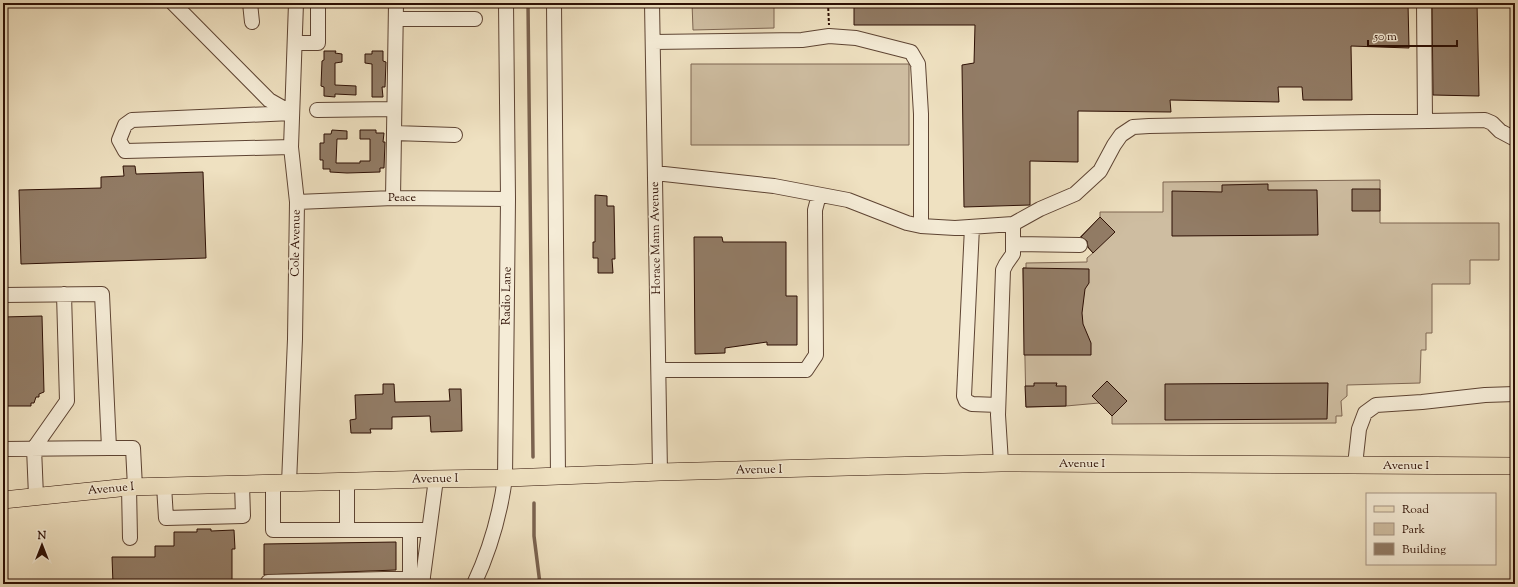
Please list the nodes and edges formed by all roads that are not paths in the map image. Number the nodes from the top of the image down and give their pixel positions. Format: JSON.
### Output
{"nodes":[{"id":1,"x":173,"y":3,"type":"edge"},
{"id":2,"x":250,"y":3,"type":"edge"},
{"id":3,"x":296,"y":3,"type":"edge"},
{"id":4,"x":318,"y":3,"type":"edge"},
{"id":5,"x":396,"y":3,"type":"edge"},
{"id":6,"x":506,"y":3,"type":"edge"},
{"id":7,"x":554,"y":3,"type":"edge"},
{"id":8,"x":652,"y":3,"type":"edge"},
{"id":9,"x":1424,"y":3,"type":"edge"},
{"id":10,"x":396,"y":19,"type":"junction"},
{"id":11,"x":475,"y":19,"type":"dead end"},
{"id":12,"x":252,"y":22,"type":"dead end"},
{"id":13,"x":653,"y":42,"type":"junction"},
{"id":14,"x":295,"y":43,"type":"junction"},
{"id":15,"x":394,"y":109,"type":"junction"},
{"id":16,"x":317,"y":110,"type":"dead end"},
{"id":17,"x":292,"y":112,"type":"junction"},
{"id":18,"x":1425,"y":121,"type":"junction"},
{"id":19,"x":394,"y":134,"type":"junction"},
{"id":20,"x":455,"y":135,"type":"dead end"},
{"id":21,"x":1515,"y":139,"type":"edge"},
{"id":22,"x":291,"y":147,"type":"junction"},
{"id":23,"x":655,"y":173,"type":"junction"},
{"id":24,"x":819,"y":195,"type":"junction"},
{"id":25,"x":392,"y":198,"type":"junction"},
{"id":26,"x":508,"y":199,"type":"junction"},
{"id":27,"x":297,"y":202,"type":"junction"},
{"id":28,"x":1013,"y":224,"type":"junction"},
{"id":29,"x":921,"y":226,"type":"junction"},
{"id":30,"x":972,"y":227,"type":"junction"},
{"id":31,"x":1013,"y":244,"type":"junction"},
{"id":32,"x":1080,"y":245,"type":"dead end"},
{"id":33,"x":64,"y":294,"type":"junction"},
{"id":34,"x":3,"y":295,"type":"edge"},
{"id":35,"x":658,"y":370,"type":"junction"},
{"id":36,"x":1515,"y":394,"type":"edge"},
{"id":37,"x":998,"y":410,"type":"junction"},
{"id":38,"x":34,"y":448,"type":"junction"},
{"id":39,"x":109,"y":448,"type":"junction"},
{"id":40,"x":3,"y":449,"type":"edge"},
{"id":41,"x":1001,"y":463,"type":"junction"},
{"id":42,"x":1354,"y":465,"type":"junction"},
{"id":43,"x":1515,"y":466,"type":"edge"},
{"id":44,"x":660,"y":472,"type":"junction"},
{"id":45,"x":558,"y":476,"type":"junction"},
{"id":46,"x":505,"y":478,"type":"junction"},
{"id":47,"x":436,"y":479,"type":"junction"},
{"id":48,"x":347,"y":481,"type":"junction"},
{"id":49,"x":281,"y":483,"type":"junction"},
{"id":50,"x":242,"y":484,"type":"junction"},
{"id":51,"x":164,"y":486,"type":"junction"},
{"id":52,"x":132,"y":487,"type":"junction"},
{"id":53,"x":36,"y":496,"type":"junction"},
{"id":54,"x":3,"y":500,"type":"edge"},
{"id":55,"x":347,"y":530,"type":"junction"},
{"id":56,"x":410,"y":530,"type":"junction"},
{"id":57,"x":429,"y":530,"type":"junction"},
{"id":58,"x":130,"y":538,"type":"dead end"},
{"id":59,"x":418,"y":580,"type":"edge"},
{"id":60,"x":268,"y":582,"type":"dead end"},
{"id":61,"x":474,"y":584,"type":"edge"}],
"edges":[{"from":1,"to":17,"type":"street"},
{"from":2,"to":12,"type":"street"},
{"from":3,"to":14,"type":"street","name":"Cole Avenue"},
{"from":4,"to":14,"type":"street"},
{"from":5,"to":10,"type":"street"},
{"from":6,"to":26,"type":"street","name":"Radio Lane"},
{"from":7,"to":45,"type":"street"},
{"from":8,"to":13,"type":"street","name":"Horace Mann Avenue"},
{"from":9,"to":18,"type":"street"},
{"from":10,"to":11,"type":"street"},
{"from":10,"to":15,"type":"street"},
{"from":13,"to":23,"type":"street","name":"Horace Mann Avenue"},
{"from":13,"to":29,"type":"street"},
{"from":14,"to":17,"type":"street","name":"Cole Avenue"},
{"from":15,"to":16,"type":"street"},
{"from":15,"to":19,"type":"street"},
{"from":17,"to":22,"type":"street","name":"Cole Avenue"},
{"from":17,"to":22,"type":"street"},
{"from":18,"to":21,"type":"street"},
{"from":18,"to":28,"type":"street"},
{"from":19,"to":20,"type":"street"},
{"from":19,"to":25,"type":"street"},
{"from":22,"to":27,"type":"street","name":"Cole Avenue"},
{"from":23,"to":24,"type":"street"},
{"from":23,"to":35,"type":"street","name":"Horace Mann Avenue"},
{"from":24,"to":29,"type":"street"},
{"from":24,"to":35,"type":"street"},
{"from":25,"to":26,"type":"street","name":"Peace"},
{"from":25,"to":27,"type":"street","name":"Peace"},
{"from":26,"to":46,"type":"street","name":"Radio Lane"},
{"from":27,"to":49,"type":"street","name":"Cole Avenue"},
{"from":28,"to":30,"type":"street"},
{"from":28,"to":31,"type":"street"},
{"from":29,"to":30,"type":"street"},
{"from":30,"to":37,"type":"street"},
{"from":31,"to":32,"type":"street"},
{"from":31,"to":37,"type":"street"},
{"from":33,"to":34,"type":"street"},
{"from":33,"to":38,"type":"street"},
{"from":33,"to":39,"type":"street"},
{"from":35,"to":44,"type":"street","name":"Horace Mann Avenue"},
{"from":36,"to":42,"type":"street"},
{"from":37,"to":41,"type":"street"},
{"from":38,"to":39,"type":"street"},
{"from":38,"to":40,"type":"street"},
{"from":38,"to":53,"type":"street"},
{"from":39,"to":52,"type":"street"},
{"from":41,"to":42,"type":"main road","name":"Avenue I"},
{"from":41,"to":44,"type":"main road","name":"Avenue I"},
{"from":42,"to":43,"type":"main road","name":"Avenue I"},
{"from":44,"to":45,"type":"main road","name":"Avenue I"},
{"from":45,"to":46,"type":"main road","name":"Avenue I"},
{"from":46,"to":47,"type":"main road","name":"Avenue I"},
{"from":46,"to":61,"type":"street","name":"Radio Lane"},
{"from":47,"to":48,"type":"main road","name":"Avenue I"},
{"from":47,"to":57,"type":"street"},
{"from":48,"to":49,"type":"main road","name":"Avenue I"},
{"from":48,"to":55,"type":"street"},
{"from":49,"to":50,"type":"main road","name":"Avenue I"},
{"from":49,"to":55,"type":"street","name":"Cole Avenue"},
{"from":50,"to":51,"type":"main road","name":"Avenue I"},
{"from":50,"to":51,"type":"street"},
{"from":51,"to":52,"type":"main road","name":"Avenue I"},
{"from":52,"to":53,"type":"main road","name":"Avenue I"},
{"from":52,"to":58,"type":"street"},
{"from":53,"to":54,"type":"main road","name":"Avenue I"},
{"from":55,"to":56,"type":"street"},
{"from":56,"to":57,"type":"street"},
{"from":56,"to":59,"type":"street"},
{"from":57,"to":59,"type":"street"},
{"from":59,"to":60,"type":"street"}]}
